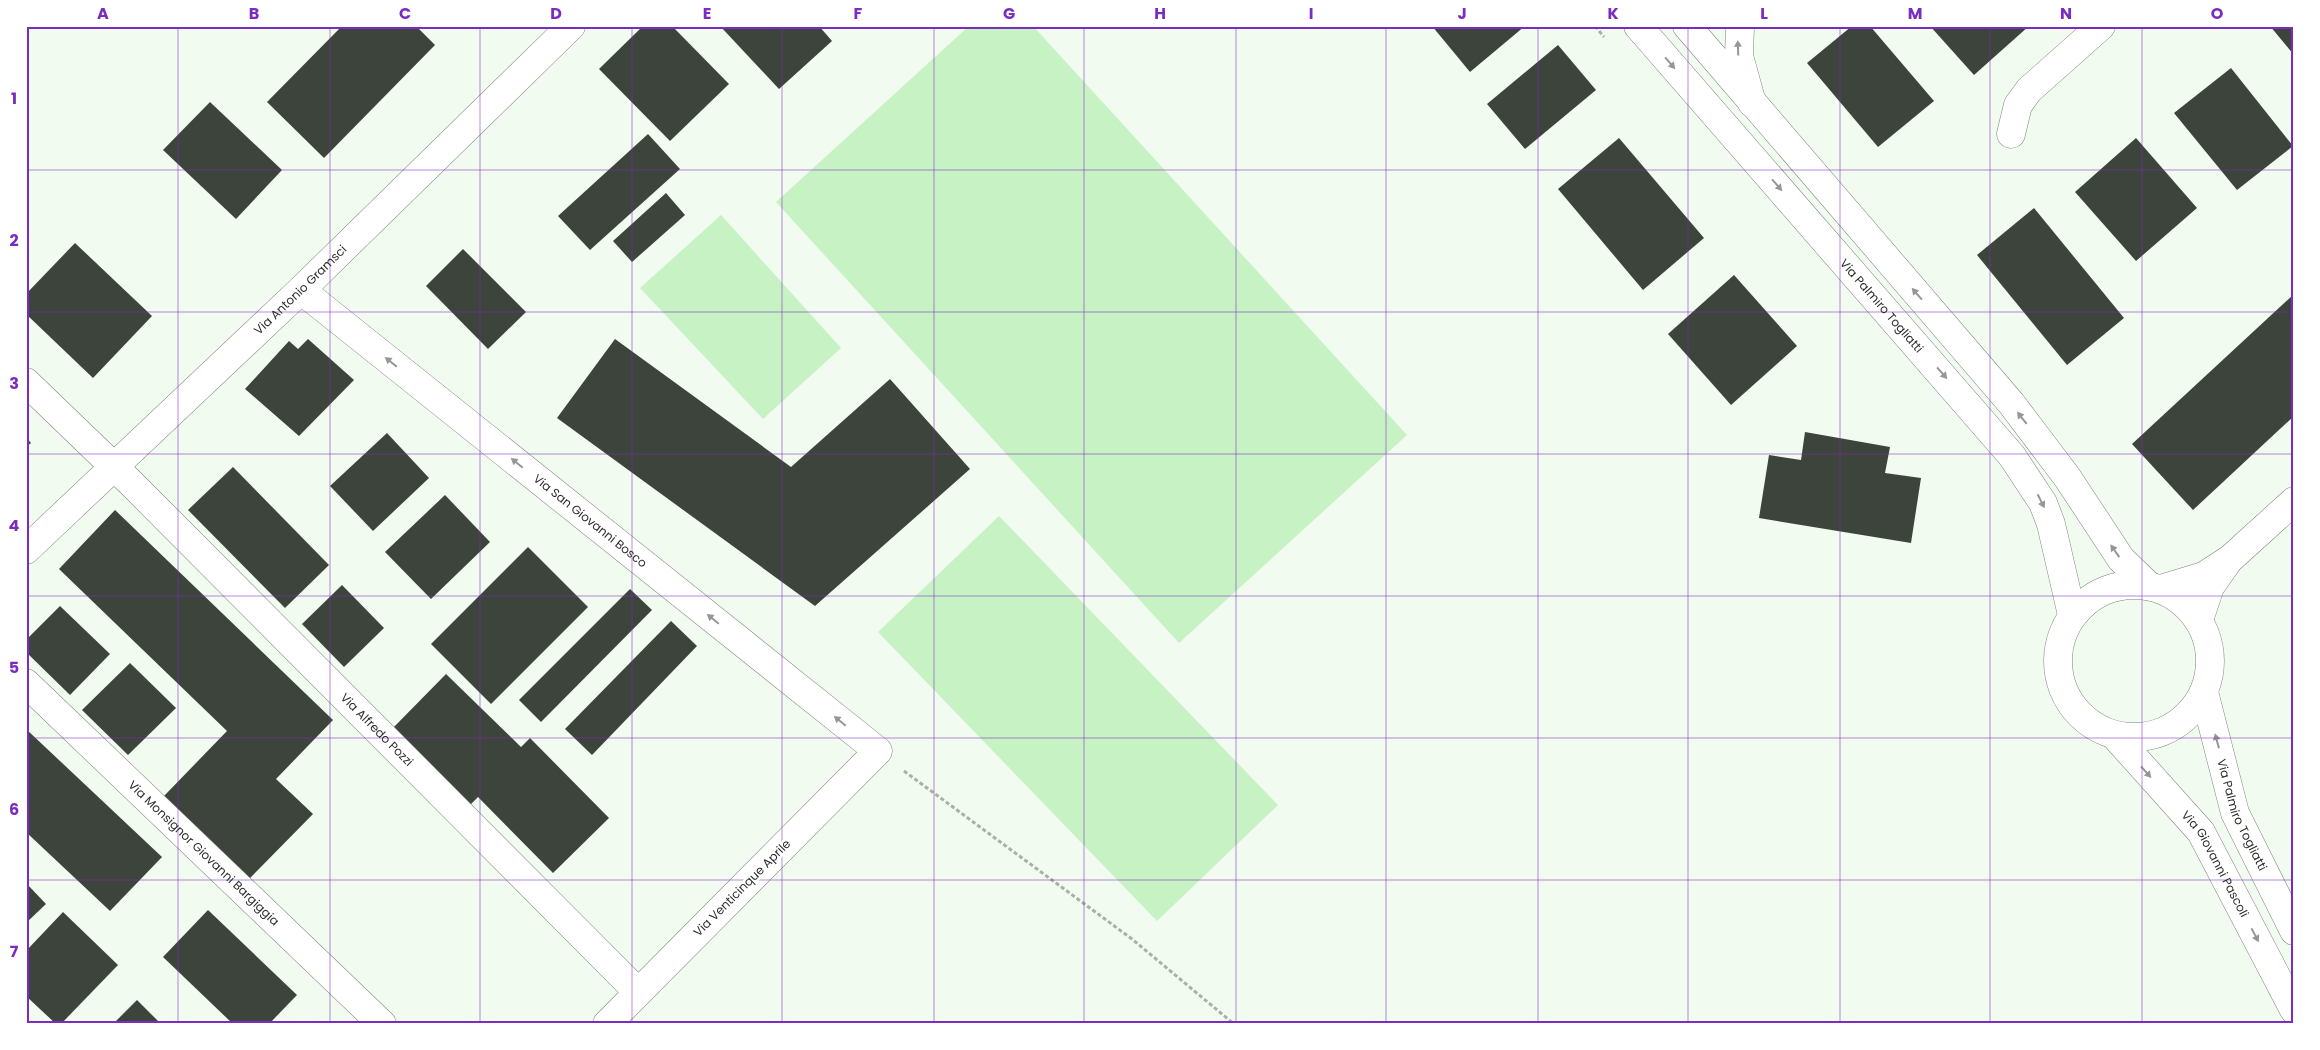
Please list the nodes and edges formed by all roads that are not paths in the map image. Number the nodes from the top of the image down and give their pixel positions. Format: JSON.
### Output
{"nodes":[{"id":1,"x":571,"y":26,"type":"edge"},
{"id":2,"x":1638,"y":26,"type":"edge"},
{"id":3,"x":1687,"y":26,"type":"edge"},
{"id":4,"x":1740,"y":26,"type":"edge"},
{"id":5,"x":2101,"y":26,"type":"edge"},
{"id":6,"x":1752,"y":103,"type":"junction"},
{"id":7,"x":2011,"y":134,"type":"dead end"},
{"id":8,"x":301,"y":290,"type":"junction"},
{"id":9,"x":26,"y":382,"type":"edge"},
{"id":10,"x":115,"y":468,"type":"junction"},
{"id":11,"x":2294,"y":501,"type":"edge"},
{"id":12,"x":26,"y":550,"type":"edge"},
{"id":13,"x":2230,"y":559,"type":"junction"},
{"id":14,"x":2155,"y":587,"type":"junction"},
{"id":15,"x":2072,"y":615,"type":"junction"},
{"id":16,"x":2199,"y":620,"type":"junction"},
{"id":17,"x":26,"y":683,"type":"edge"},
{"id":18,"x":2204,"y":692,"type":"junction"},
{"id":19,"x":2114,"y":735,"type":"junction"},
{"id":20,"x":878,"y":752,"type":"joint"},
{"id":21,"x":2294,"y":931,"type":"edge"},
{"id":22,"x":638,"y":992,"type":"junction"},
{"id":23,"x":2294,"y":1010,"type":"edge"},
{"id":24,"x":382,"y":1024,"type":"edge"},
{"id":25,"x":607,"y":1024,"type":"edge"}],
"edges":[{"from":1,"to":8,"type":"street","name":"Via Antonio Gramsci"},
{"from":2,"to":15,"type":"street","name":"Via Palmiro Togliatti","one_way":true},
{"from":3,"to":6,"type":"street"},
{"from":6,"to":4,"type":"street","one_way":true},
{"from":5,"to":7,"type":"street"},
{"from":14,"to":6,"type":"street","one_way":true},
{"from":8,"to":10,"type":"street","name":"Via Antonio Gramsci"},
{"from":20,"to":8,"type":"street","name":"Via San Giovanni Bosco","one_way":true},
{"from":9,"to":10,"type":"street","name":"Via Alfredo Pozzi"},
{"from":10,"to":12,"type":"street","name":"Via Antonio Gramsci"},
{"from":10,"to":22,"type":"street","name":"Via Alfredo Pozzi"},
{"from":11,"to":13,"type":"street"},
{"from":13,"to":14,"type":"street"},
{"from":13,"to":16,"type":"street"},
{"from":14,"to":15,"type":"street"},
{"from":14,"to":16,"type":"street"},
{"from":15,"to":19,"type":"street"},
{"from":16,"to":18,"type":"street"},
{"from":17,"to":24,"type":"street","name":"Via Monsignor Giovanni Bargiggia"},
{"from":18,"to":19,"type":"street"},
{"from":21,"to":18,"type":"street","name":"Via Palmiro Togliatti","one_way":true},
{"from":19,"to":23,"type":"street","name":"Via Giovanni Pascoli","one_way":true},
{"from":20,"to":22,"type":"street","name":"Via Venticinque Aprile"},
{"from":22,"to":25,"type":"street","name":"Via Venticinque Aprile"}]}
